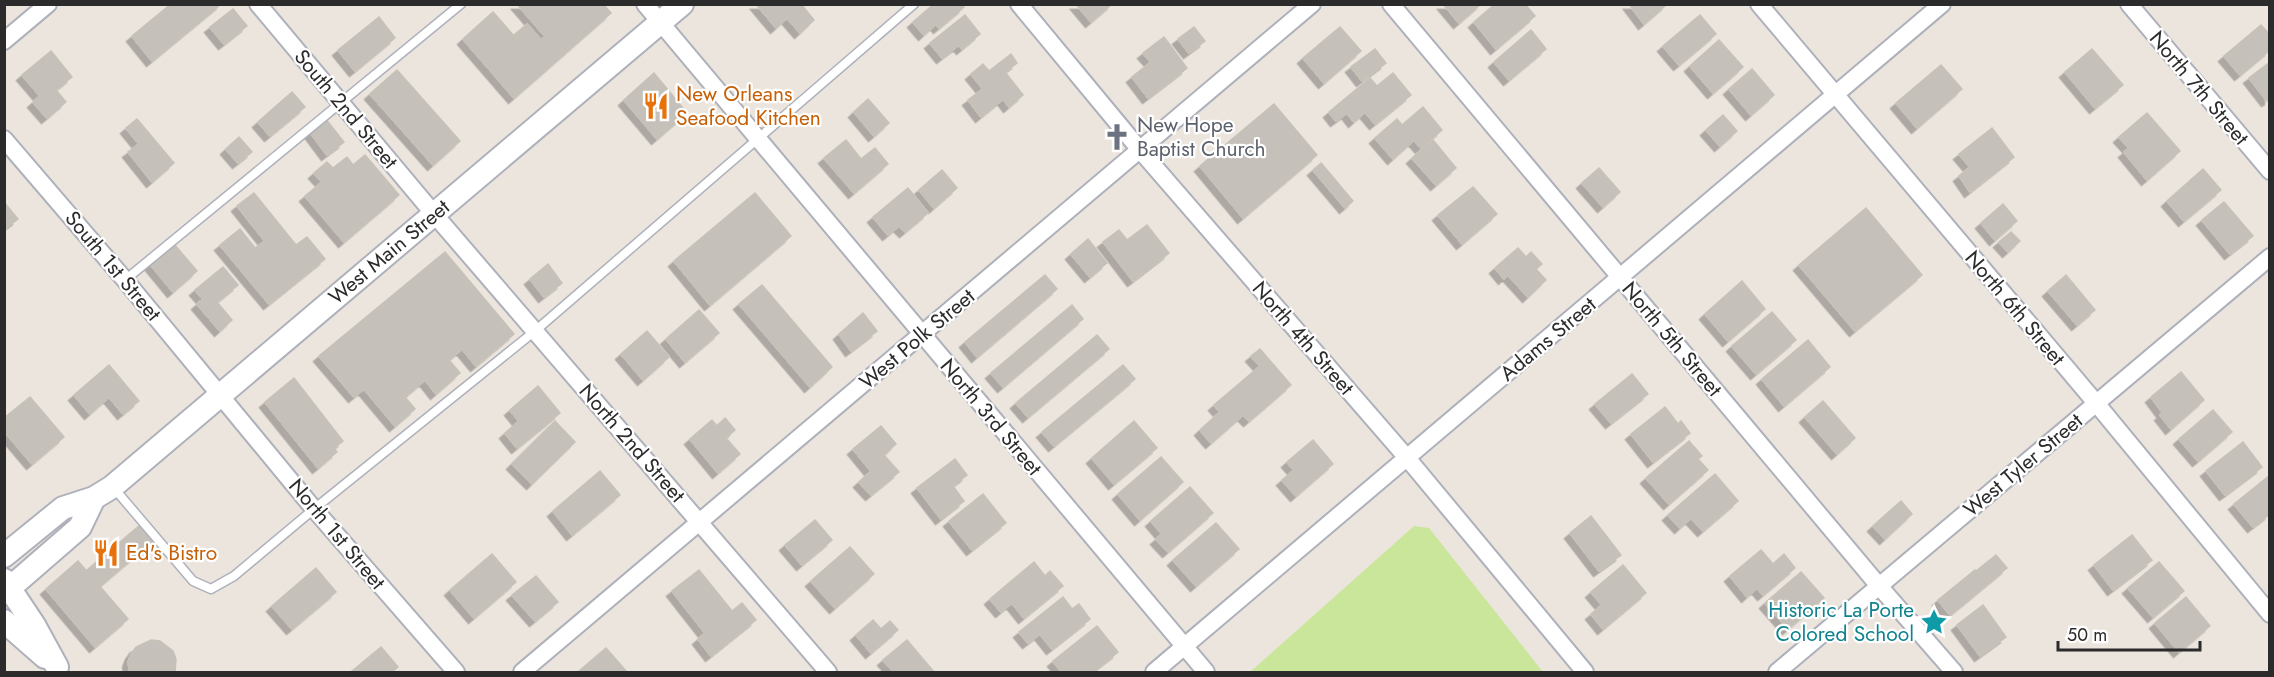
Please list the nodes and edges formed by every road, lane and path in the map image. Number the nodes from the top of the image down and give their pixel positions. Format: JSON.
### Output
{"nodes":[{"id":1,"x":48,"y":4,"type":"edge"},
{"id":2,"x":258,"y":4,"type":"edge"},
{"id":3,"x":461,"y":4,"type":"edge"},
{"id":4,"x":645,"y":4,"type":"edge"},
{"id":5,"x":682,"y":4,"type":"edge"},
{"id":6,"x":914,"y":4,"type":"edge"},
{"id":7,"x":1019,"y":4,"type":"edge"},
{"id":8,"x":1312,"y":4,"type":"edge"},
{"id":9,"x":1391,"y":4,"type":"edge"},
{"id":10,"x":1759,"y":4,"type":"edge"},
{"id":11,"x":1942,"y":4,"type":"edge"},
{"id":12,"x":2129,"y":4,"type":"edge"},
{"id":13,"x":661,"y":23,"type":"junction"},
{"id":14,"x":4,"y":41,"type":"edge"},
{"id":15,"x":1836,"y":94,"type":"junction"},
{"id":16,"x":342,"y":104,"type":"junction"},
{"id":17,"x":4,"y":139,"type":"edge"},
{"id":18,"x":758,"y":139,"type":"junction"},
{"id":19,"x":1140,"y":150,"type":"junction"},
{"id":20,"x":2270,"y":171,"type":"edge"},
{"id":21,"x":434,"y":214,"type":"junction"},
{"id":22,"x":2270,"y":257,"type":"edge"},
{"id":23,"x":1621,"y":278,"type":"junction"},
{"id":24,"x":125,"y":280,"type":"junction"},
{"id":25,"x":535,"y":331,"type":"junction"},
{"id":26,"x":922,"y":334,"type":"junction"},
{"id":27,"x":220,"y":394,"type":"junction"},
{"id":28,"x":2096,"y":403,"type":"junction"},
{"id":29,"x":1408,"y":459,"type":"junction"},
{"id":30,"x":103,"y":493,"type":"junction"},
{"id":31,"x":314,"y":509,"type":"junction"},
{"id":32,"x":700,"y":522,"type":"junction"},
{"id":33,"x":4,"y":556,"type":"edge"},
{"id":34,"x":1879,"y":586,"type":"junction"},
{"id":35,"x":7,"y":587,"type":"edge"},
{"id":36,"x":2270,"y":614,"type":"edge"},
{"id":37,"x":4,"y":621,"type":"edge"},
{"id":38,"x":1184,"y":646,"type":"junction"},
{"id":39,"x":59,"y":670,"type":"edge"},
{"id":40,"x":456,"y":672,"type":"edge"},
{"id":41,"x":522,"y":672,"type":"edge"},
{"id":42,"x":828,"y":672,"type":"edge"},
{"id":43,"x":1154,"y":672,"type":"edge"},
{"id":44,"x":1206,"y":672,"type":"edge"},
{"id":45,"x":1585,"y":672,"type":"edge"},
{"id":46,"x":1776,"y":672,"type":"edge"},
{"id":47,"x":1954,"y":672,"type":"edge"}],
"edges":[{"from":1,"to":14,"type":"street"},
{"from":2,"to":16,"type":"street","name":"South 2nd Street"},
{"from":3,"to":16,"type":"lane"},
{"from":4,"to":13,"type":"street","name":"North 3rd Street"},
{"from":5,"to":13,"type":"main road","name":"West Main Street"},
{"from":6,"to":18,"type":"lane"},
{"from":7,"to":19,"type":"street","name":"North 4th Street"},
{"from":8,"to":19,"type":"street","name":"West Polk Street"},
{"from":9,"to":23,"type":"street","name":"North 5th Street"},
{"from":10,"to":15,"type":"street","name":"North 6th Street"},
{"from":11,"to":15,"type":"street","name":"Adams Street"},
{"from":12,"to":20,"type":"street","name":"North 7th Street"},
{"from":13,"to":18,"type":"street","name":"North 3rd Street"},
{"from":13,"to":21,"type":"main road","name":"West Main Street"},
{"from":15,"to":23,"type":"street","name":"Adams Street"},
{"from":15,"to":28,"type":"street","name":"North 6th Street"},
{"from":16,"to":21,"type":"street","name":"South 2nd Street"},
{"from":16,"to":24,"type":"lane"},
{"from":17,"to":24,"type":"street","name":"South 1st Street"},
{"from":18,"to":25,"type":"lane"},
{"from":18,"to":26,"type":"street","name":"North 3rd Street"},
{"from":19,"to":26,"type":"street","name":"West Polk Street"},
{"from":19,"to":29,"type":"street","name":"North 4th Street"},
{"from":21,"to":25,"type":"street","name":"North 2nd Street"},
{"from":21,"to":27,"type":"main road","name":"West Main Street"},
{"from":22,"to":28,"type":"street","name":"West Tyler Street"},
{"from":23,"to":29,"type":"street","name":"Adams Street"},
{"from":23,"to":34,"type":"street","name":"North 5th Street"},
{"from":24,"to":27,"type":"street","name":"South 1st Street"},
{"from":25,"to":31,"type":"lane"},
{"from":25,"to":32,"type":"street","name":"North 2nd Street"},
{"from":26,"to":32,"type":"street","name":"West Polk Street"},
{"from":26,"to":38,"type":"street","name":"North 3rd Street"},
{"from":27,"to":30,"type":"main road","name":"West Main Street"},
{"from":27,"to":31,"type":"street","name":"North 1st Street"},
{"from":28,"to":34,"type":"street","name":"West Tyler Street"},
{"from":28,"to":36,"type":"street","name":"North 6th Street"},
{"from":29,"to":38,"type":"street","name":"Adams Street"},
{"from":29,"to":45,"type":"street","name":"North 4th Street"},
{"from":30,"to":31,"type":"lane"},
{"from":30,"to":33,"type":"main road","name":"West Main Street"},
{"from":30,"to":35,"type":"main road","name":"West Main Street"},
{"from":31,"to":40,"type":"street","name":"North 1st Street"},
{"from":32,"to":41,"type":"street","name":"West Polk Street"},
{"from":32,"to":42,"type":"street","name":"North 2nd Street"},
{"from":34,"to":46,"type":"street","name":"West Tyler Street"},
{"from":34,"to":47,"type":"street","name":"North 5th Street"},
{"from":35,"to":39,"type":"main road"},
{"from":37,"to":39,"type":"main road"},
{"from":38,"to":43,"type":"street","name":"Adams Street"},
{"from":38,"to":44,"type":"street","name":"North 3rd Street"}]}
